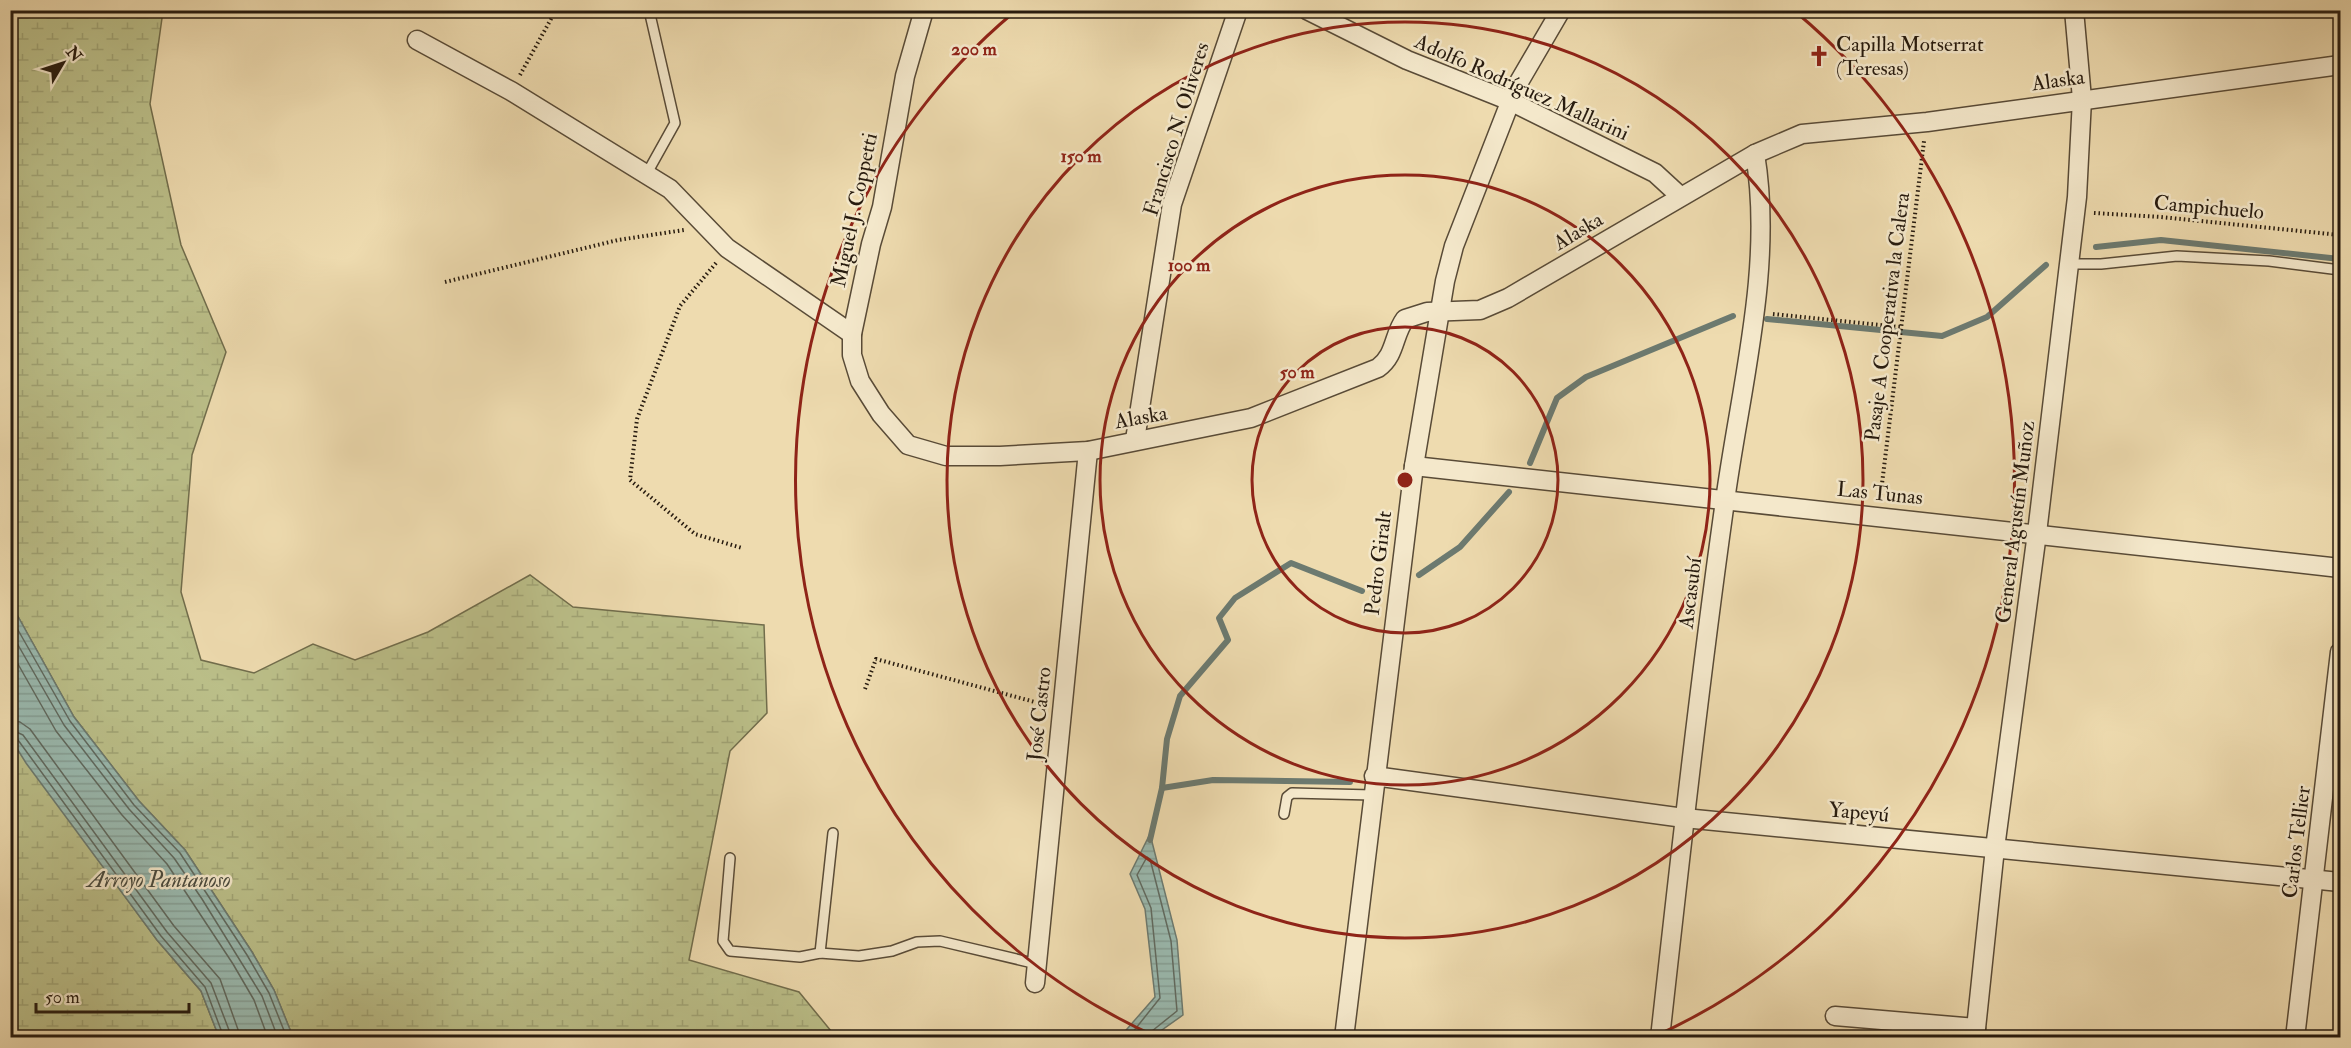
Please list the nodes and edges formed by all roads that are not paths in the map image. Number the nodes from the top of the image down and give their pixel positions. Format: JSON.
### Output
{"nodes":[{"id":1,"x":649,"y":10,"type":"edge"},
{"id":2,"x":924,"y":10,"type":"edge"},
{"id":3,"x":1238,"y":10,"type":"edge"},
{"id":4,"x":1307,"y":10,"type":"edge"},
{"id":5,"x":1561,"y":10,"type":"edge"},
{"id":6,"x":2074,"y":10,"type":"edge"},
{"id":7,"x":417,"y":40,"type":"dead end"},
{"id":8,"x":2340,"y":64,"type":"edge"},
{"id":9,"x":2082,"y":99,"type":"junction"},
{"id":10,"x":1510,"y":101,"type":"junction"},
{"id":11,"x":1755,"y":154,"type":"junction"},
{"id":12,"x":646,"y":175,"type":"junction"},
{"id":13,"x":1680,"y":196,"type":"junction"},
{"id":14,"x":2069,"y":264,"type":"junction"},
{"id":15,"x":2340,"y":270,"type":"edge"},
{"id":16,"x":1439,"y":312,"type":"junction"},
{"id":17,"x":852,"y":334,"type":"junction"},
{"id":18,"x":881,"y":414,"type":"joint"},
{"id":19,"x":1135,"y":440,"type":"junction"},
{"id":20,"x":1088,"y":451,"type":"junction"},
{"id":21,"x":1414,"y":466,"type":"junction"},
{"id":22,"x":1725,"y":499,"type":"junction"},
{"id":23,"x":2037,"y":533,"type":"junction"},
{"id":24,"x":2340,"y":568,"type":"edge"},
{"id":25,"x":2340,"y":652,"type":"edge"},
{"id":26,"x":1374,"y":776,"type":"junction"},
{"id":27,"x":1372,"y":795,"type":"junction"},
{"id":28,"x":1284,"y":814,"type":"dead end"},
{"id":29,"x":1684,"y":818,"type":"junction"},
{"id":30,"x":833,"y":833,"type":"dead end"},
{"id":31,"x":1995,"y":848,"type":"junction"},
{"id":32,"x":730,"y":858,"type":"dead end"},
{"id":33,"x":2314,"y":879,"type":"junction"},
{"id":34,"x":2340,"y":882,"type":"edge"},
{"id":35,"x":820,"y":953,"type":"junction"},
{"id":36,"x":1037,"y":964,"type":"junction"},
{"id":37,"x":1035,"y":983,"type":"dead end"},
{"id":38,"x":1835,"y":1016,"type":"dead end"},
{"id":39,"x":1975,"y":1033,"type":"edge"},
{"id":40,"x":1344,"y":1038,"type":"edge"},
{"id":41,"x":1660,"y":1038,"type":"edge"},
{"id":42,"x":2295,"y":1038,"type":"edge"}],
"edges":[{"from":1,"to":12,"type":"lane"},
{"from":2,"to":17,"type":"street","name":"Miguel J. Coppetti"},
{"from":3,"to":19,"type":"street","name":"Francisco N. Oliveres"},
{"from":4,"to":10,"type":"street","name":"Adolfo Rodríguez Mallarini"},
{"from":5,"to":10,"type":"street","name":"Pedro Giralt"},
{"from":6,"to":9,"type":"street","name":"General Agustín Muñoz"},
{"from":7,"to":12,"type":"street"},
{"from":8,"to":9,"type":"street","name":"Alaska"},
{"from":9,"to":11,"type":"street","name":"Alaska"},
{"from":9,"to":14,"type":"street","name":"General Agustín Muñoz"},
{"from":10,"to":13,"type":"street","name":"Adolfo Rodríguez Mallarini"},
{"from":10,"to":16,"type":"street","name":"Pedro Giralt"},
{"from":11,"to":13,"type":"street","name":"Alaska"},
{"from":11,"to":22,"type":"street","name":"Ascasubí"},
{"from":12,"to":17,"type":"street"},
{"from":13,"to":16,"type":"street","name":"Alaska"},
{"from":14,"to":15,"type":"lane"},
{"from":14,"to":23,"type":"street","name":"General Agustín Muñoz"},
{"from":16,"to":19,"type":"street","name":"Alaska"},
{"from":16,"to":21,"type":"street","name":"Pedro Giralt"},
{"from":17,"to":18,"type":"street","name":"Miguel J. Coppetti"},
{"from":18,"to":20,"type":"street","name":"Alaska"},
{"from":19,"to":20,"type":"street","name":"Alaska"},
{"from":20,"to":36,"type":"street","name":"José Castro"},
{"from":21,"to":22,"type":"street","name":"Las Tunas"},
{"from":21,"to":26,"type":"street","name":"Pedro Giralt"},
{"from":22,"to":23,"type":"street","name":"Las Tunas"},
{"from":22,"to":29,"type":"street","name":"Ascasubí"},
{"from":23,"to":24,"type":"street","name":"Las Tunas"},
{"from":23,"to":31,"type":"street","name":"General Agustín Muñoz"},
{"from":25,"to":33,"type":"street","name":"Carlos Tellier"},
{"from":26,"to":27,"type":"street","name":"Pedro Giralt"},
{"from":26,"to":29,"type":"street","name":"Yapeyú"},
{"from":27,"to":28,"type":"lane"},
{"from":27,"to":40,"type":"street","name":"Pedro Giralt"},
{"from":29,"to":31,"type":"street","name":"Yapeyú"},
{"from":29,"to":41,"type":"street","name":"Ascasubí"},
{"from":30,"to":35,"type":"lane"},
{"from":31,"to":33,"type":"street","name":"Yapeyú"},
{"from":31,"to":39,"type":"street","name":"General Agustín Muñoz"},
{"from":32,"to":35,"type":"lane"},
{"from":33,"to":34,"type":"street","name":"Yapeyú"},
{"from":33,"to":42,"type":"street","name":"Carlos Tellier"},
{"from":35,"to":36,"type":"lane"},
{"from":36,"to":37,"type":"street","name":"José Castro"},
{"from":38,"to":39,"type":"street"}]}
